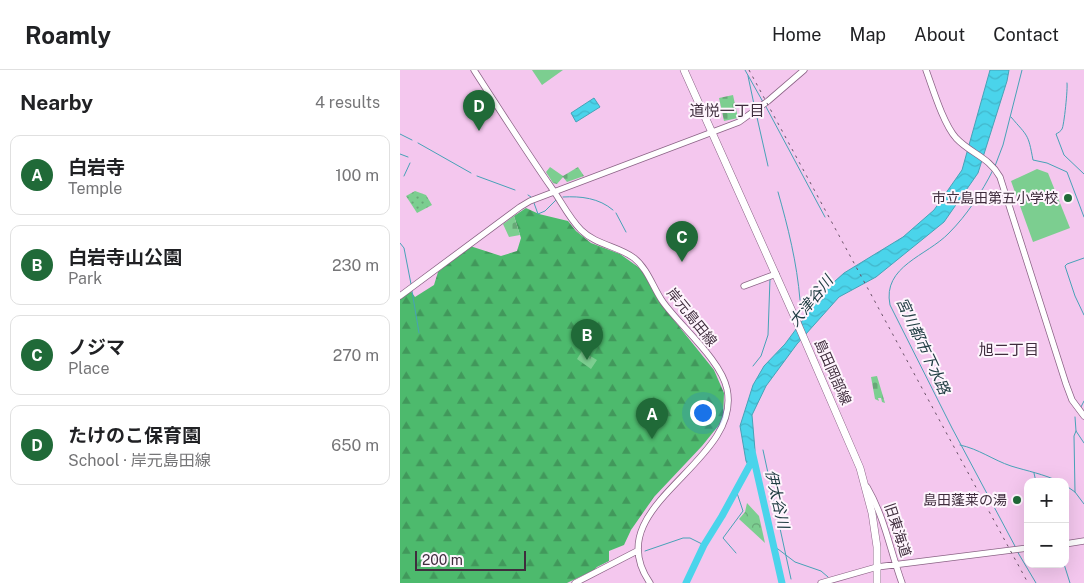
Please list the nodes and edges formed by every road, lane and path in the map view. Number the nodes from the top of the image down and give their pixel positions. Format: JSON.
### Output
{"nodes":[{"id":1,"x":474,"y":70,"type":"edge"},
{"id":2,"x":684,"y":70,"type":"edge"},
{"id":3,"x":804,"y":70,"type":"edge"},
{"id":4,"x":926,"y":70,"type":"edge"},
{"id":5,"x":712,"y":132,"type":"junction"},
{"id":6,"x":554,"y":191,"type":"junction"},
{"id":7,"x":776,"y":274,"type":"junction"},
{"id":8,"x":744,"y":286,"type":"dead end"},
{"id":9,"x":400,"y":296,"type":"edge"},
{"id":10,"x":1084,"y":416,"type":"edge"},
{"id":11,"x":866,"y":486,"type":"junction"},
{"id":12,"x":1084,"y":541,"type":"edge"},
{"id":13,"x":1069,"y":543,"type":"edge"},
{"id":14,"x":1024,"y":548,"type":"edge"},
{"id":15,"x":638,"y":551,"type":"junction"},
{"id":16,"x":895,"y":564,"type":"junction"},
{"id":17,"x":877,"y":567,"type":"junction"},
{"id":18,"x":575,"y":583,"type":"edge"},
{"id":19,"x":650,"y":583,"type":"edge"},
{"id":20,"x":820,"y":583,"type":"edge"},
{"id":21,"x":877,"y":583,"type":"edge"},
{"id":22,"x":902,"y":583,"type":"edge"}],
"edges":[{"from":1,"to":6,"type":"street","name":"岸元島田線"},
{"from":2,"to":5,"type":"main road","name":"島田岡部線"},
{"from":3,"to":5,"type":"street"},
{"from":4,"to":10,"type":"street"},
{"from":5,"to":6,"type":"street"},
{"from":5,"to":7,"type":"main road","name":"島田岡部線"},
{"from":6,"to":9,"type":"street"},
{"from":6,"to":15,"type":"street","name":"岸元島田線"},
{"from":7,"to":8,"type":"street"},
{"from":7,"to":11,"type":"main road","name":"島田岡部線"},
{"from":11,"to":16,"type":"street","name":"旧東海道"},
{"from":11,"to":17,"type":"main road","name":"島田岡部線"},
{"from":12,"to":13,"type":"street"},
{"from":14,"to":16,"type":"street"},
{"from":15,"to":18,"type":"street"},
{"from":15,"to":19,"type":"street","name":"岸元島田線"},
{"from":16,"to":17,"type":"street"},
{"from":16,"to":22,"type":"street","name":"旧東海道"},
{"from":17,"to":20,"type":"street"},
{"from":17,"to":21,"type":"main road","name":"島田岡部線"}]}
